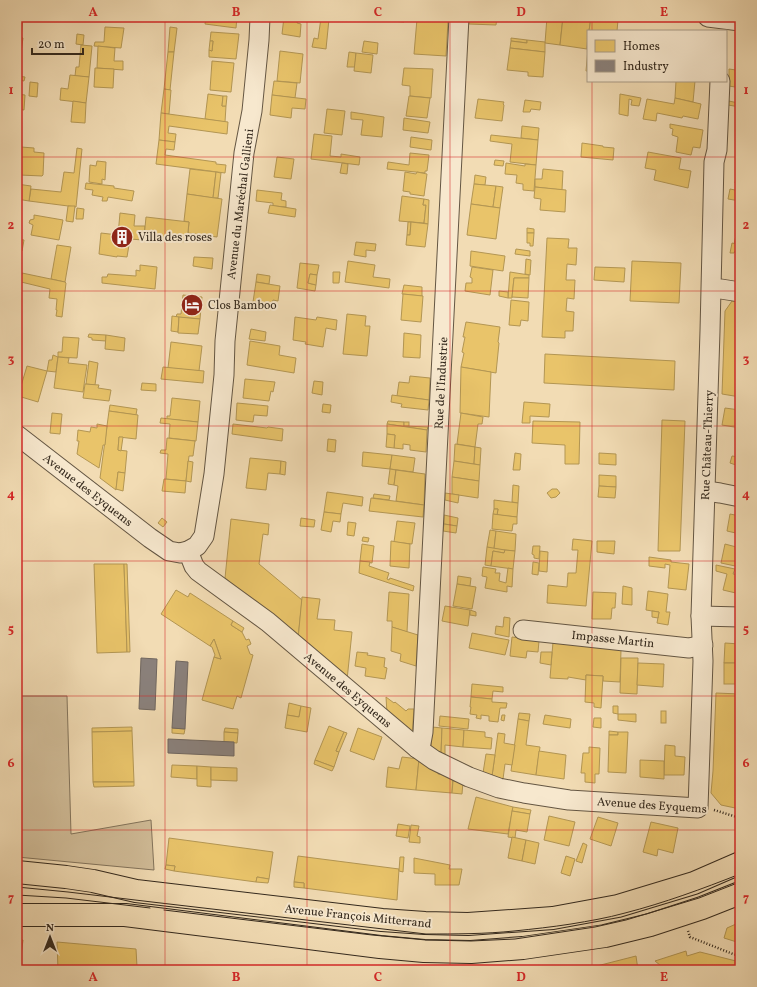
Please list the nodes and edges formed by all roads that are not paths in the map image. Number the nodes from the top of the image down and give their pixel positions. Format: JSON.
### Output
{"nodes":[{"id":1,"x":260,"y":17,"type":"edge"},
{"id":2,"x":459,"y":17,"type":"edge"},
{"id":3,"x":720,"y":82,"type":"edge"},
{"id":4,"x":712,"y":289,"type":"junction"},
{"id":5,"x":740,"y":292,"type":"edge"},
{"id":6,"x":17,"y":435,"type":"edge"},
{"id":7,"x":706,"y":491,"type":"junction"},
{"id":8,"x":740,"y":497,"type":"edge"},
{"id":9,"x":188,"y":551,"type":"junction"},
{"id":10,"x":701,"y":616,"type":"junction"},
{"id":11,"x":740,"y":617,"type":"edge"},
{"id":12,"x":523,"y":630,"type":"dead end"},
{"id":13,"x":703,"y":645,"type":"junction"},
{"id":14,"x":417,"y":748,"type":"junction"},
{"id":15,"x":698,"y":808,"type":"joint"},
{"id":16,"x":740,"y":863,"type":"edge"},
{"id":17,"x":17,"y":872,"type":"edge"},
{"id":18,"x":740,"y":893,"type":"edge"},
{"id":19,"x":17,"y":915,"type":"edge"}],
"edges":[{"from":1,"to":9,"type":"street","name":"Avenue du Maréchal Gallieni"},
{"from":2,"to":14,"type":"street","name":"Rue de l'Industrie"},
{"from":3,"to":4,"type":"street","name":"Rue Château-Thierry"},
{"from":4,"to":5,"type":"street"},
{"from":4,"to":7,"type":"street","name":"Rue Château-Thierry"},
{"from":6,"to":9,"type":"street","name":"Avenue des Eyquems"},
{"from":7,"to":8,"type":"street"},
{"from":7,"to":10,"type":"street","name":"Rue Château-Thierry"},
{"from":9,"to":14,"type":"street","name":"Avenue des Eyquems"},
{"from":10,"to":11,"type":"street"},
{"from":10,"to":13,"type":"street","name":"Rue Château-Thierry"},
{"from":12,"to":13,"type":"street","name":"Impasse Martin"},
{"from":13,"to":15,"type":"street","name":"Rue Château-Thierry"},
{"from":14,"to":15,"type":"street","name":"Avenue des Eyquems"},
{"from":16,"to":17,"type":"main road","name":"Avenue François Mitterrand"},
{"from":18,"to":19,"type":"main road"}]}
